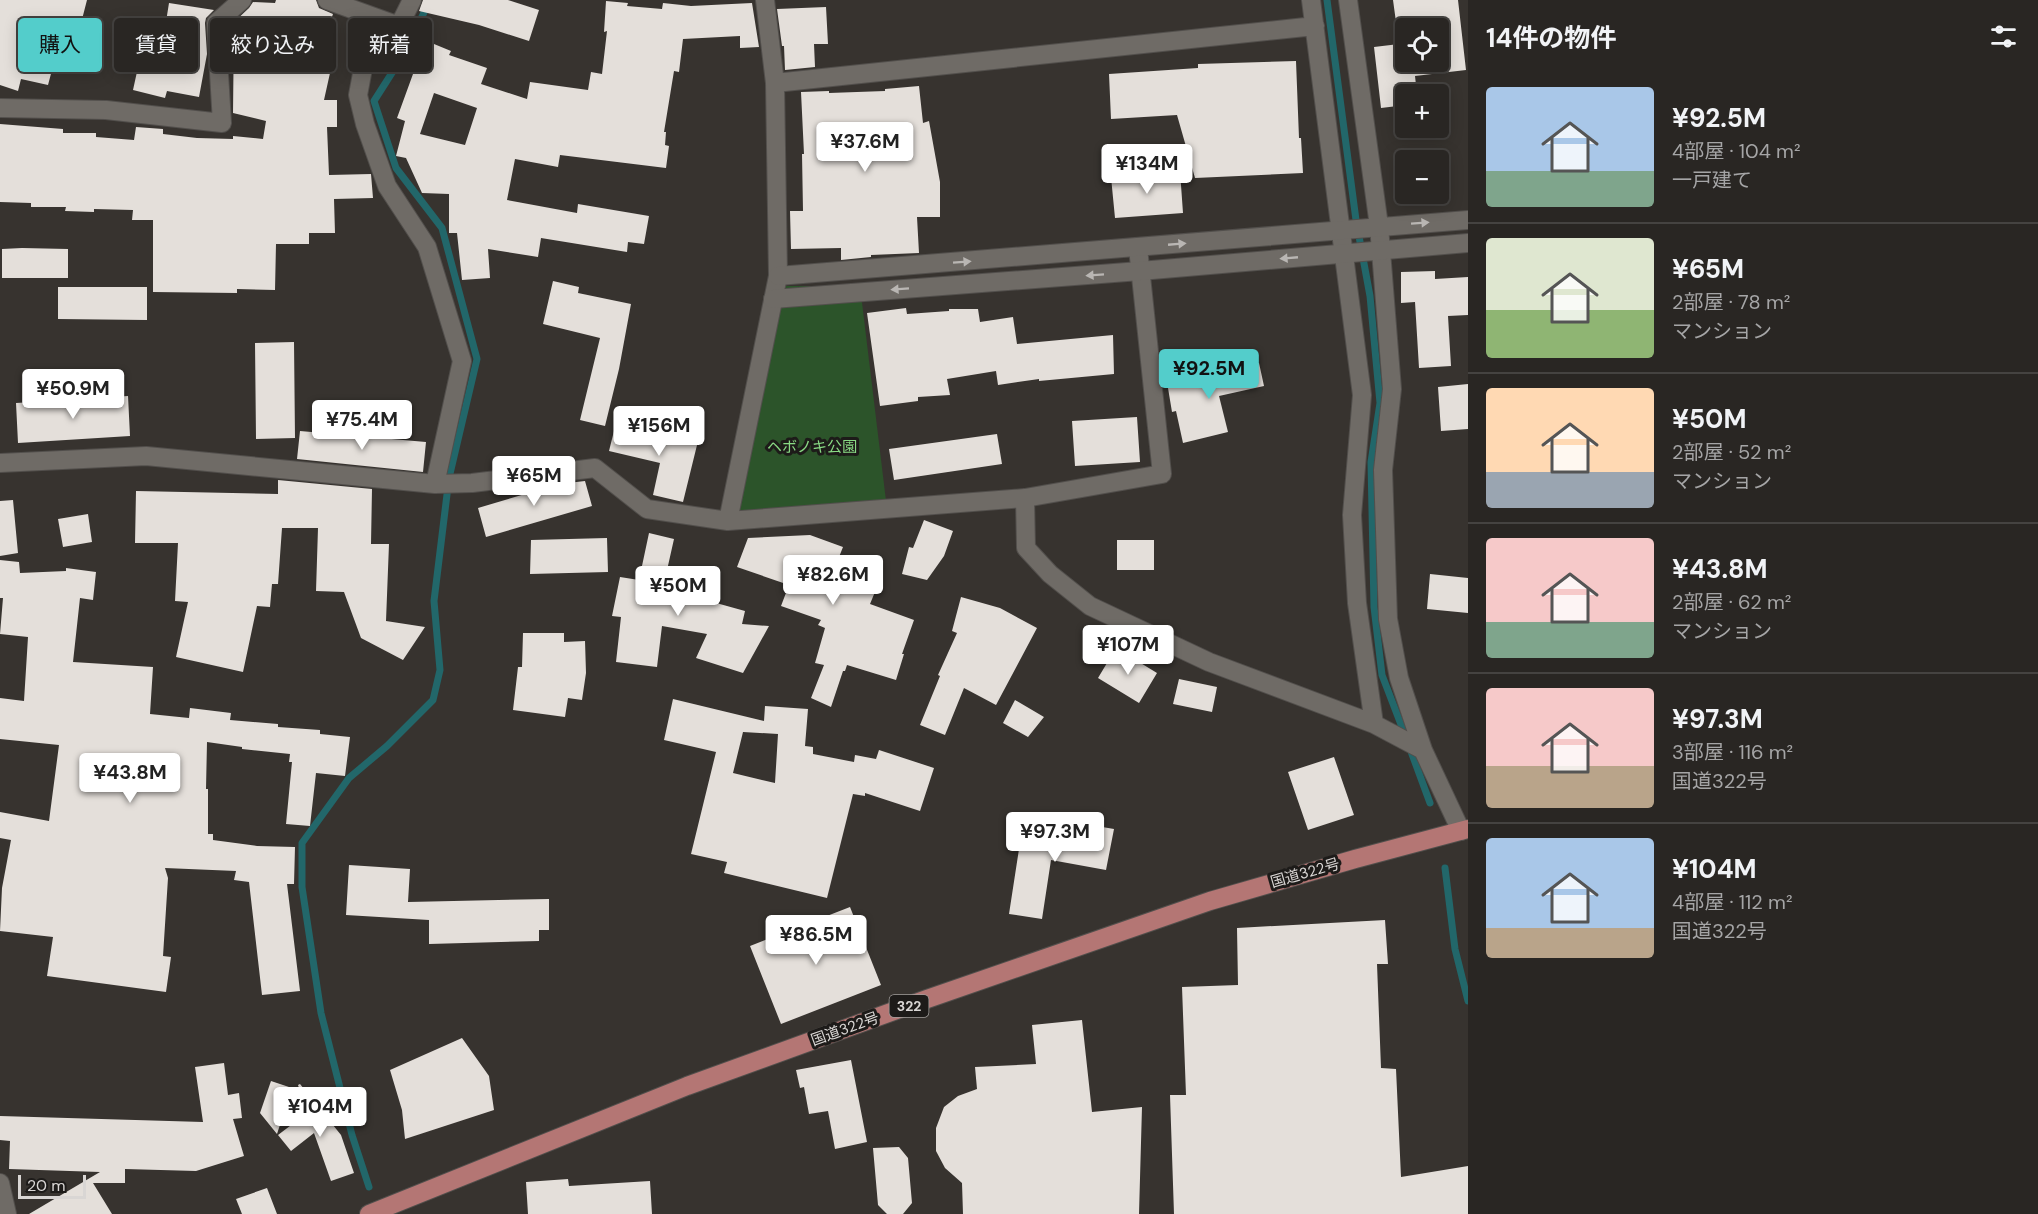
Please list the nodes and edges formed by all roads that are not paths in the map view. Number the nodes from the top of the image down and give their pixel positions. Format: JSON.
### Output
{"nodes":[{"id":1,"x":242,"y":0,"type":"edge"},
{"id":2,"x":327,"y":0,"type":"edge"},
{"id":3,"x":412,"y":0,"type":"edge"},
{"id":4,"x":765,"y":0,"type":"edge"},
{"id":5,"x":1311,"y":0,"type":"edge"},
{"id":6,"x":1348,"y":0,"type":"edge"},
{"id":7,"x":377,"y":18,"type":"edge"},
{"id":8,"x":403,"y":18,"type":"edge"},
{"id":9,"x":1315,"y":26,"type":"junction"},
{"id":10,"x":362,"y":72,"type":"edge"},
{"id":11,"x":775,"y":83,"type":"junction"},
{"id":12,"x":0,"y":108,"type":"edge"},
{"id":13,"x":1468,"y":220,"type":"edge"},
{"id":14,"x":1376,"y":227,"type":"junction"},
{"id":15,"x":1343,"y":229,"type":"junction"},
{"id":16,"x":1468,"y":243,"type":"edge"},
{"id":17,"x":1138,"y":248,"type":"junction"},
{"id":18,"x":1379,"y":251,"type":"junction"},
{"id":19,"x":1346,"y":254,"type":"junction"},
{"id":20,"x":1140,"y":271,"type":"junction"},
{"id":21,"x":778,"y":276,"type":"junction"},
{"id":22,"x":773,"y":299,"type":"junction"},
{"id":23,"x":0,"y":463,"type":"edge"},
{"id":24,"x":435,"y":484,"type":"junction"},
{"id":25,"x":1025,"y":498,"type":"junction"},
{"id":26,"x":728,"y":521,"type":"junction"},
{"id":27,"x":1374,"y":724,"type":"junction"},
{"id":28,"x":1423,"y":750,"type":"junction"},
{"id":29,"x":1465,"y":830,"type":"edge"},
{"id":30,"x":0,"y":1183,"type":"edge"},
{"id":31,"x":7,"y":1214,"type":"edge"},
{"id":32,"x":369,"y":1214,"type":"edge"}],
"edges":[{"from":1,"to":12,"type":"street"},
{"from":2,"to":7,"type":"street"},
{"from":3,"to":8,"type":"street"},
{"from":4,"to":11,"type":"street"},
{"from":5,"to":9,"type":"street"},
{"from":6,"to":14,"type":"street"},
{"from":9,"to":11,"type":"street"},
{"from":9,"to":15,"type":"street"},
{"from":10,"to":24,"type":"street"},
{"from":11,"to":21,"type":"street"},
{"from":14,"to":13,"type":"street","one_way":true},
{"from":14,"to":15,"type":"street"},
{"from":14,"to":18,"type":"street"},
{"from":17,"to":15,"type":"street","one_way":true},
{"from":15,"to":19,"type":"street"},
{"from":16,"to":18,"type":"street"},
{"from":17,"to":20,"type":"street"},
{"from":21,"to":17,"type":"street","one_way":true},
{"from":18,"to":19,"type":"street"},
{"from":18,"to":28,"type":"street"},
{"from":19,"to":20,"type":"street","one_way":true},
{"from":19,"to":27,"type":"street"},
{"from":20,"to":22,"type":"street","one_way":true},
{"from":20,"to":25,"type":"street"},
{"from":21,"to":22,"type":"street"},
{"from":22,"to":26,"type":"street"},
{"from":23,"to":24,"type":"street"},
{"from":24,"to":26,"type":"street"},
{"from":25,"to":26,"type":"street"},
{"from":25,"to":27,"type":"street"},
{"from":27,"to":28,"type":"street"},
{"from":28,"to":29,"type":"street"},
{"from":29,"to":32,"type":"highway","name":"国道322号","number":"322"},
{"from":30,"to":31,"type":"street"}]}
